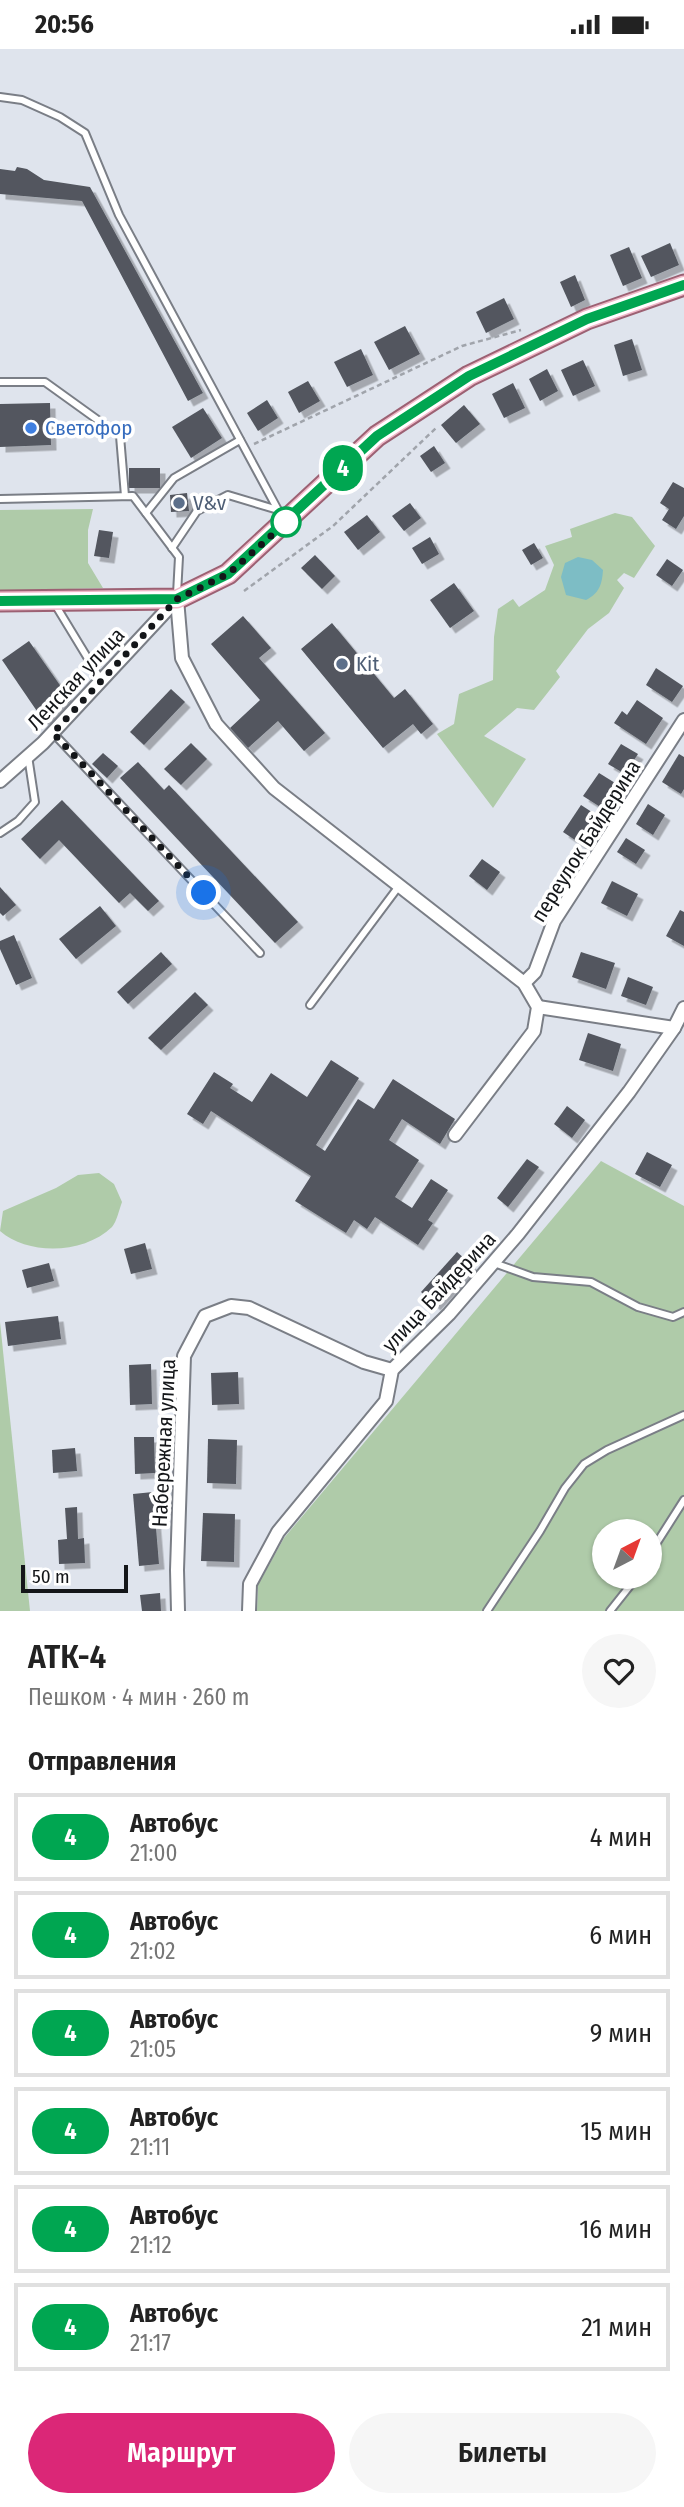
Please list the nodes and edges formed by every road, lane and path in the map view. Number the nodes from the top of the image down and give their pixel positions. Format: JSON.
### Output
{"nodes":[{"id":1,"x":0,"y":97,"type":"edge"},
{"id":2,"x":684,"y":285,"type":"edge"},
{"id":3,"x":521,"y":330,"type":"dead end"},
{"id":4,"x":0,"y":381,"type":"edge"},
{"id":5,"x":436,"y":428,"type":"dead end"},
{"id":6,"x":240,"y":440,"type":"junction"},
{"id":7,"x":245,"y":449,"type":"junction"},
{"id":8,"x":125,"y":496,"type":"junction"},
{"id":9,"x":0,"y":499,"type":"edge"},
{"id":10,"x":286,"y":512,"type":"junction"},
{"id":11,"x":146,"y":513,"type":"junction"},
{"id":12,"x":172,"y":548,"type":"junction"},
{"id":13,"x":244,"y":591,"type":"dead end"},
{"id":14,"x":177,"y":599,"type":"junction"},
{"id":15,"x":0,"y":601,"type":"edge"},
{"id":16,"x":53,"y":601,"type":"junction"},
{"id":17,"x":101,"y":680,"type":"junction"},
{"id":18,"x":684,"y":720,"type":"edge"},
{"id":19,"x":53,"y":733,"type":"junction"},
{"id":20,"x":28,"y":756,"type":"junction"},
{"id":21,"x":0,"y":781,"type":"edge"},
{"id":22,"x":0,"y":832,"type":"edge"},
{"id":23,"x":400,"y":884,"type":"junction"},
{"id":24,"x":260,"y":953,"type":"dead end"},
{"id":25,"x":524,"y":983,"type":"junction"},
{"id":26,"x":310,"y":1005,"type":"dead end"},
{"id":27,"x":538,"y":1007,"type":"junction"},
{"id":28,"x":684,"y":1008,"type":"edge"},
{"id":29,"x":674,"y":1028,"type":"junction"},
{"id":30,"x":455,"y":1135,"type":"dead end"},
{"id":31,"x":493,"y":1263,"type":"junction"},
{"id":32,"x":684,"y":1312,"type":"edge"},
{"id":33,"x":392,"y":1370,"type":"junction"},
{"id":34,"x":684,"y":1415,"type":"edge"},
{"id":35,"x":684,"y":1500,"type":"edge"},
{"id":36,"x":662,"y":1535,"type":"edge"},
{"id":37,"x":627,"y":1589,"type":"edge"},
{"id":38,"x":178,"y":1611,"type":"edge"},
{"id":39,"x":249,"y":1611,"type":"edge"},
{"id":40,"x":487,"y":1611,"type":"edge"},
{"id":41,"x":610,"y":1611,"type":"edge"}],
"edges":[{"from":1,"to":6,"type":"lane"},
{"from":2,"to":10,"type":"main road"},
{"from":3,"to":7,"type":"path"},
{"from":4,"to":8,"type":"lane"},
{"from":5,"to":13,"type":"path"},
{"from":6,"to":7,"type":"lane"},
{"from":6,"to":11,"type":"lane"},
{"from":7,"to":10,"type":"lane"},
{"from":8,"to":9,"type":"lane"},
{"from":8,"to":11,"type":"lane"},
{"from":10,"to":12,"type":"lane"},
{"from":10,"to":14,"type":"main road"},
{"from":11,"to":12,"type":"lane"},
{"from":12,"to":14,"type":"lane"},
{"from":14,"to":16,"type":"main road"},
{"from":14,"to":17,"type":"street","name":"Ленская улица"},
{"from":14,"to":23,"type":"street"},
{"from":15,"to":16,"type":"main road"},
{"from":16,"to":17,"type":"lane"},
{"from":17,"to":19,"type":"street","name":"Ленская улица"},
{"from":18,"to":25,"type":"street","name":"переулок Байдерина"},
{"from":19,"to":20,"type":"street","name":"Ленская улица"},
{"from":19,"to":24,"type":"lane"},
{"from":20,"to":21,"type":"street","name":"Ленская улица"},
{"from":20,"to":22,"type":"lane"},
{"from":23,"to":25,"type":"street"},
{"from":23,"to":26,"type":"lane"},
{"from":25,"to":27,"type":"street"},
{"from":27,"to":29,"type":"street"},
{"from":27,"to":30,"type":"street"},
{"from":28,"to":29,"type":"street","name":"улица Байдерина"},
{"from":29,"to":31,"type":"street","name":"улица Байдерина"},
{"from":31,"to":32,"type":"lane"},
{"from":31,"to":33,"type":"street","name":"улица Байдерина"},
{"from":33,"to":38,"type":"street","name":"Набережная улица"},
{"from":33,"to":39,"type":"street","name":"улица Байдерина"},
{"from":34,"to":40,"type":"lane"},
{"from":35,"to":36,"type":"lane"},
{"from":37,"to":41,"type":"lane"}]}
